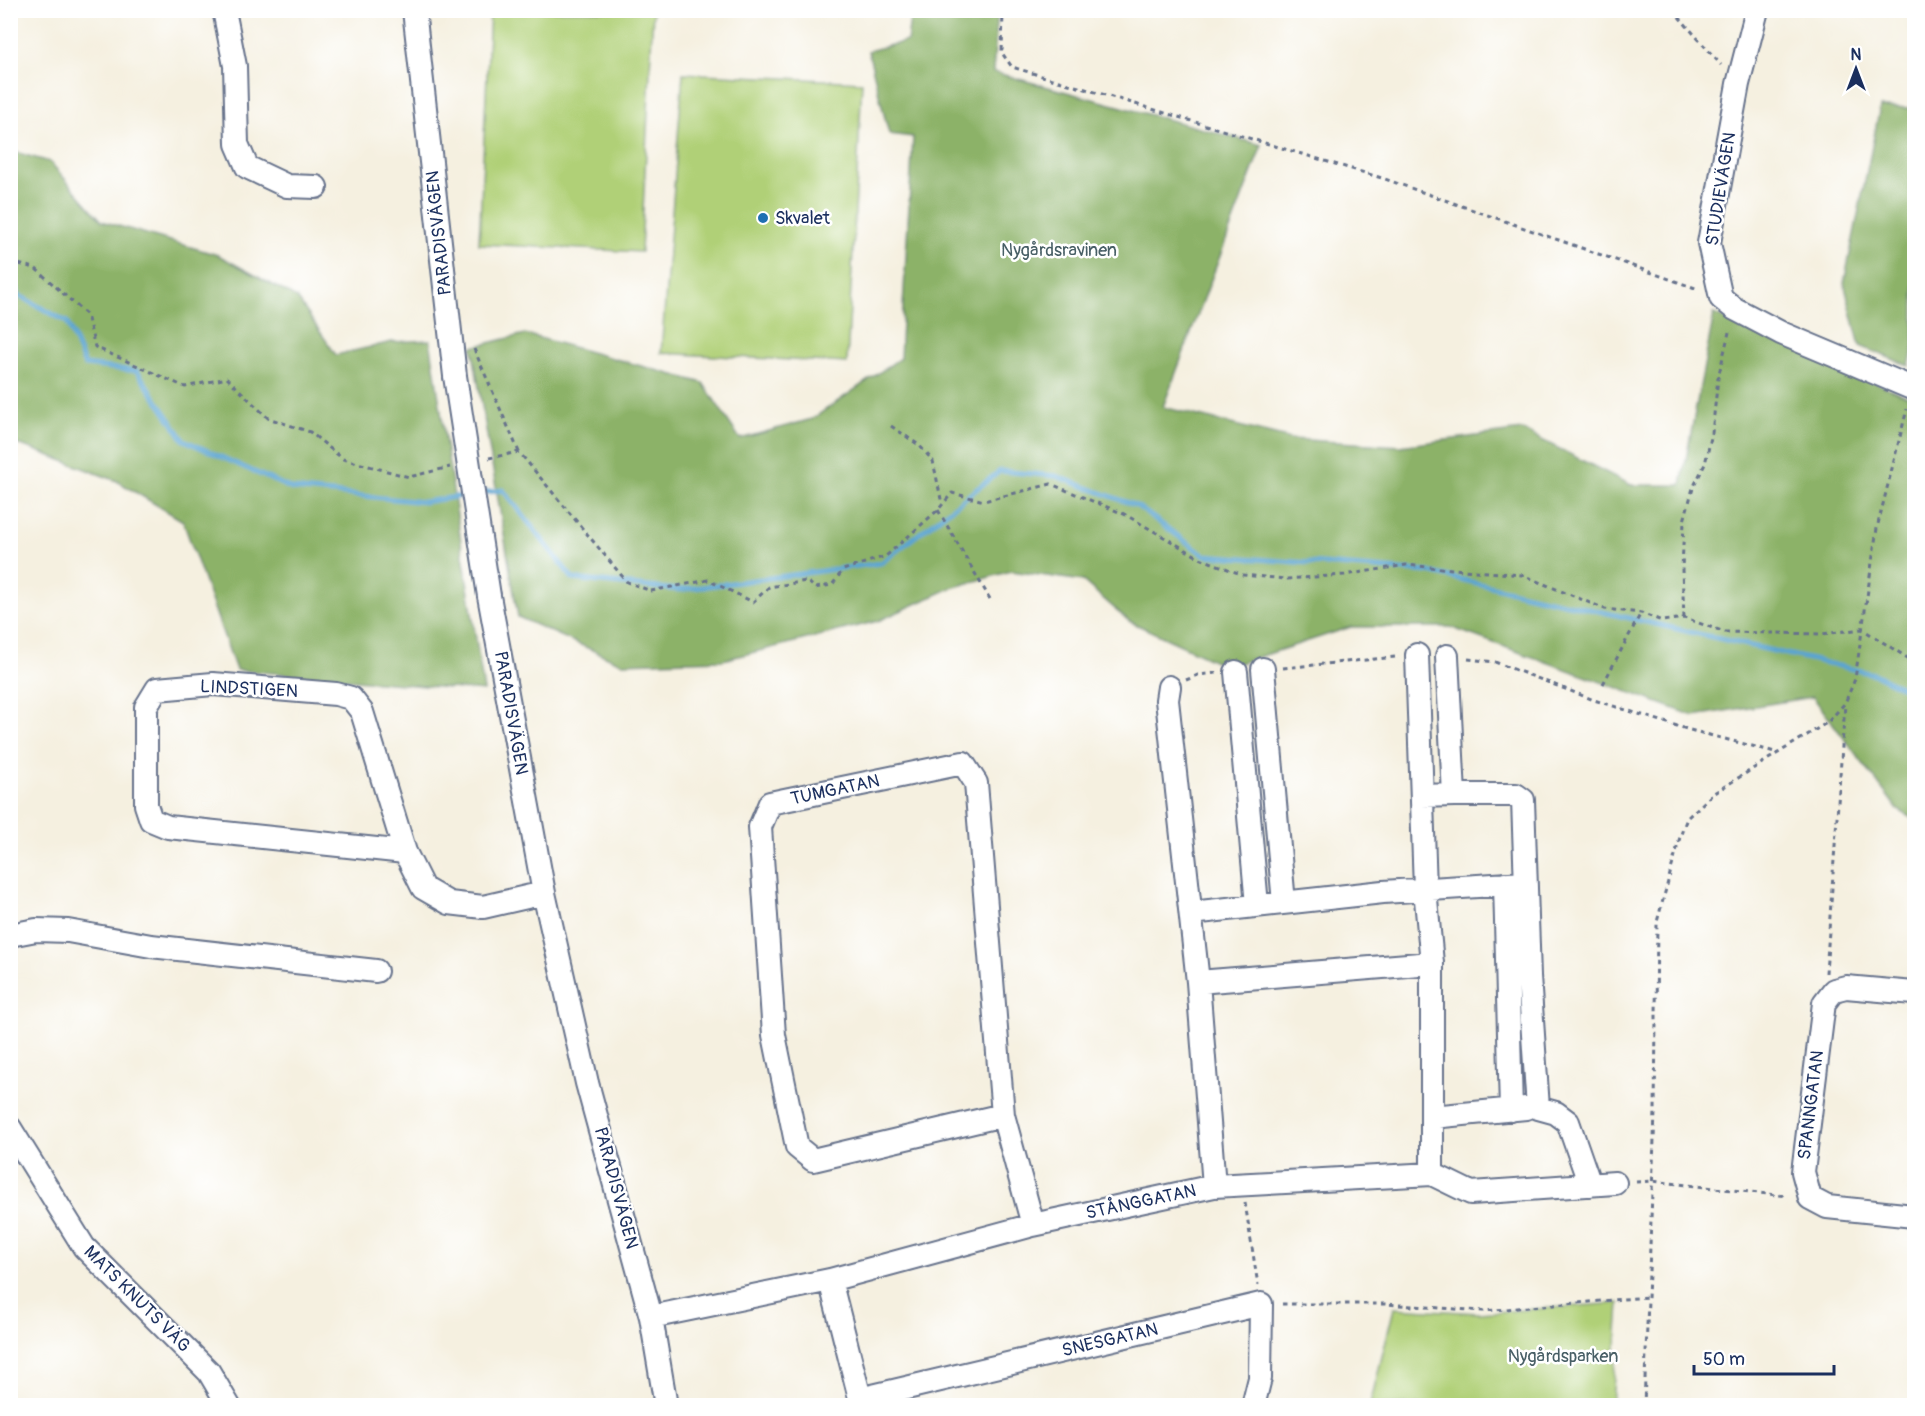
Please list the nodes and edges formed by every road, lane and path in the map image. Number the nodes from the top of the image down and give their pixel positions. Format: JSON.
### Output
{"nodes":[{"id":1,"x":224,"y":10,"type":"edge"},
{"id":2,"x":414,"y":10,"type":"edge"},
{"id":3,"x":1003,"y":10,"type":"edge"},
{"id":4,"x":1673,"y":10,"type":"edge"},
{"id":5,"x":1757,"y":10,"type":"edge"},
{"id":6,"x":1738,"y":84,"type":"junction"},
{"id":7,"x":316,"y":187,"type":"dead end"},
{"id":8,"x":10,"y":262,"type":"edge"},
{"id":9,"x":1728,"y":303,"type":"junction"},
{"id":10,"x":473,"y":346,"type":"dead end"},
{"id":11,"x":1913,"y":388,"type":"edge"},
{"id":12,"x":891,"y":426,"type":"dead end"},
{"id":13,"x":519,"y":452,"type":"junction"},
{"id":14,"x":510,"y":454,"type":"dead end"},
{"id":15,"x":409,"y":477,"type":"dead end"},
{"id":16,"x":942,"y":504,"type":"junction"},
{"id":17,"x":938,"y":510,"type":"junction"},
{"id":18,"x":990,"y":598,"type":"dead end"},
{"id":19,"x":1641,"y":613,"type":"junction"},
{"id":20,"x":1684,"y":618,"type":"junction"},
{"id":21,"x":1862,"y":629,"type":"junction"},
{"id":22,"x":1417,"y":655,"type":"joint"},
{"id":23,"x":1447,"y":656,"type":"joint"},
{"id":24,"x":1914,"y":662,"type":"edge"},
{"id":25,"x":1263,"y":669,"type":"joint"},
{"id":26,"x":1236,"y":672,"type":"joint"},
{"id":27,"x":1603,"y":684,"type":"dead end"},
{"id":28,"x":1169,"y":687,"type":"joint"},
{"id":29,"x":1845,"y":703,"type":"junction"},
{"id":30,"x":1779,"y":753,"type":"junction"},
{"id":31,"x":1454,"y":795,"type":"junction"},
{"id":32,"x":1422,"y":796,"type":"junction"},
{"id":33,"x":405,"y":852,"type":"junction"},
{"id":34,"x":1515,"y":883,"type":"junction"},
{"id":35,"x":1425,"y":889,"type":"junction"},
{"id":36,"x":543,"y":893,"type":"junction"},
{"id":37,"x":1284,"y":903,"type":"junction"},
{"id":38,"x":1257,"y":905,"type":"junction"},
{"id":39,"x":1191,"y":913,"type":"junction"},
{"id":40,"x":10,"y":935,"type":"edge"},
{"id":41,"x":1432,"y":963,"type":"junction"},
{"id":42,"x":376,"y":971,"type":"dead end"},
{"id":43,"x":1198,"y":982,"type":"junction"},
{"id":44,"x":1834,"y":990,"type":"junction"},
{"id":45,"x":1914,"y":993,"type":"edge"},
{"id":46,"x":1538,"y":1107,"type":"junction"},
{"id":47,"x":1511,"y":1110,"type":"junction"},
{"id":48,"x":1004,"y":1115,"type":"junction"},
{"id":49,"x":1432,"y":1117,"type":"junction"},
{"id":50,"x":10,"y":1128,"type":"edge"},
{"id":51,"x":1432,"y":1174,"type":"junction"},
{"id":52,"x":1652,"y":1181,"type":"junction"},
{"id":53,"x":1614,"y":1183,"type":"dead end"},
{"id":54,"x":1242,"y":1185,"type":"junction"},
{"id":55,"x":1590,"y":1185,"type":"junction"},
{"id":56,"x":1214,"y":1186,"type":"junction"},
{"id":57,"x":1810,"y":1198,"type":"junction"},
{"id":58,"x":1914,"y":1216,"type":"edge"},
{"id":59,"x":1033,"y":1225,"type":"junction"},
{"id":60,"x":830,"y":1280,"type":"junction"},
{"id":61,"x":1648,"y":1298,"type":"junction"},
{"id":62,"x":1261,"y":1304,"type":"junction"},
{"id":63,"x":651,"y":1317,"type":"junction"},
{"id":64,"x":861,"y":1402,"type":"edge"},
{"id":65,"x":229,"y":1406,"type":"edge"},
{"id":66,"x":666,"y":1406,"type":"edge"},
{"id":67,"x":1253,"y":1406,"type":"edge"},
{"id":68,"x":1644,"y":1406,"type":"edge"}],
"edges":[{"from":1,"to":7,"type":"street"},
{"from":2,"to":36,"type":"street","name":"PARADISVÄGEN","bridge":true},
{"from":3,"to":9,"type":"path"},
{"from":4,"to":6,"type":"path"},
{"from":5,"to":6,"type":"street","name":"STUDIEVÄGEN"},
{"from":6,"to":9,"type":"street","name":"STUDIEVÄGEN"},
{"from":8,"to":15,"type":"path"},
{"from":9,"to":11,"type":"street"},
{"from":9,"to":20,"type":"path"},
{"from":10,"to":13,"type":"path"},
{"from":11,"to":21,"type":"path"},
{"from":12,"to":16,"type":"path"},
{"from":13,"to":14,"type":"path"},
{"from":13,"to":17,"type":"path"},
{"from":16,"to":17,"type":"path"},
{"from":16,"to":19,"type":"path"},
{"from":17,"to":18,"type":"path"},
{"from":19,"to":20,"type":"path"},
{"from":19,"to":27,"type":"path"},
{"from":20,"to":21,"type":"path"},
{"from":21,"to":24,"type":"path"},
{"from":21,"to":29,"type":"path"},
{"from":22,"to":25,"type":"path"},
{"from":22,"to":32,"type":"street"},
{"from":23,"to":30,"type":"path"},
{"from":23,"to":31,"type":"street"},
{"from":25,"to":37,"type":"street"},
{"from":26,"to":28,"type":"path"},
{"from":26,"to":38,"type":"street"},
{"from":28,"to":39,"type":"street"},
{"from":29,"to":30,"type":"path"},
{"from":29,"to":44,"type":"path"},
{"from":30,"to":52,"type":"path"},
{"from":31,"to":32,"type":"street"},
{"from":31,"to":34,"type":"street"},
{"from":32,"to":35,"type":"street"},
{"from":33,"to":33,"type":"street","name":"LINDSTIGEN"},
{"from":33,"to":36,"type":"street","name":"LINDSTIGEN"},
{"from":34,"to":35,"type":"street"},
{"from":34,"to":46,"type":"street"},
{"from":34,"to":47,"type":"street"},
{"from":35,"to":37,"type":"street"},
{"from":35,"to":41,"type":"street"},
{"from":36,"to":63,"type":"street","name":"PARADISVÄGEN"},
{"from":37,"to":38,"type":"street"},
{"from":38,"to":39,"type":"street"},
{"from":39,"to":43,"type":"street"},
{"from":40,"to":42,"type":"street"},
{"from":41,"to":43,"type":"street"},
{"from":41,"to":49,"type":"street"},
{"from":43,"to":56,"type":"street"},
{"from":44,"to":45,"type":"street"},
{"from":44,"to":57,"type":"street","name":"SPANNGATAN"},
{"from":46,"to":47,"type":"street"},
{"from":46,"to":55,"type":"street"},
{"from":47,"to":49,"type":"street"},
{"from":48,"to":48,"type":"street","name":"TUMGATAN"},
{"from":48,"to":59,"type":"street","name":"TUMGATAN"},
{"from":49,"to":51,"type":"street"},
{"from":50,"to":65,"type":"street","name":"MATS KNUTS VÄG"},
{"from":51,"to":54,"type":"street","name":"STÅNGGATAN"},
{"from":51,"to":55,"type":"street"},
{"from":52,"to":57,"type":"path"},
{"from":52,"to":61,"type":"path"},
{"from":53,"to":55,"type":"street"},
{"from":54,"to":56,"type":"street","name":"STÅNGGATAN"},
{"from":54,"to":62,"type":"path"},
{"from":56,"to":59,"type":"street","name":"STÅNGGATAN"},
{"from":57,"to":58,"type":"street"},
{"from":59,"to":60,"type":"street","name":"STÅNGGATAN"},
{"from":60,"to":63,"type":"street","name":"STÅNGGATAN"},
{"from":60,"to":64,"type":"street","name":"SNESGATAN"},
{"from":61,"to":62,"type":"path"},
{"from":61,"to":68,"type":"path"},
{"from":62,"to":64,"type":"street","name":"SNESGATAN"},
{"from":62,"to":67,"type":"street"},
{"from":63,"to":66,"type":"street","name":"PARADISVÄGEN"}]}
